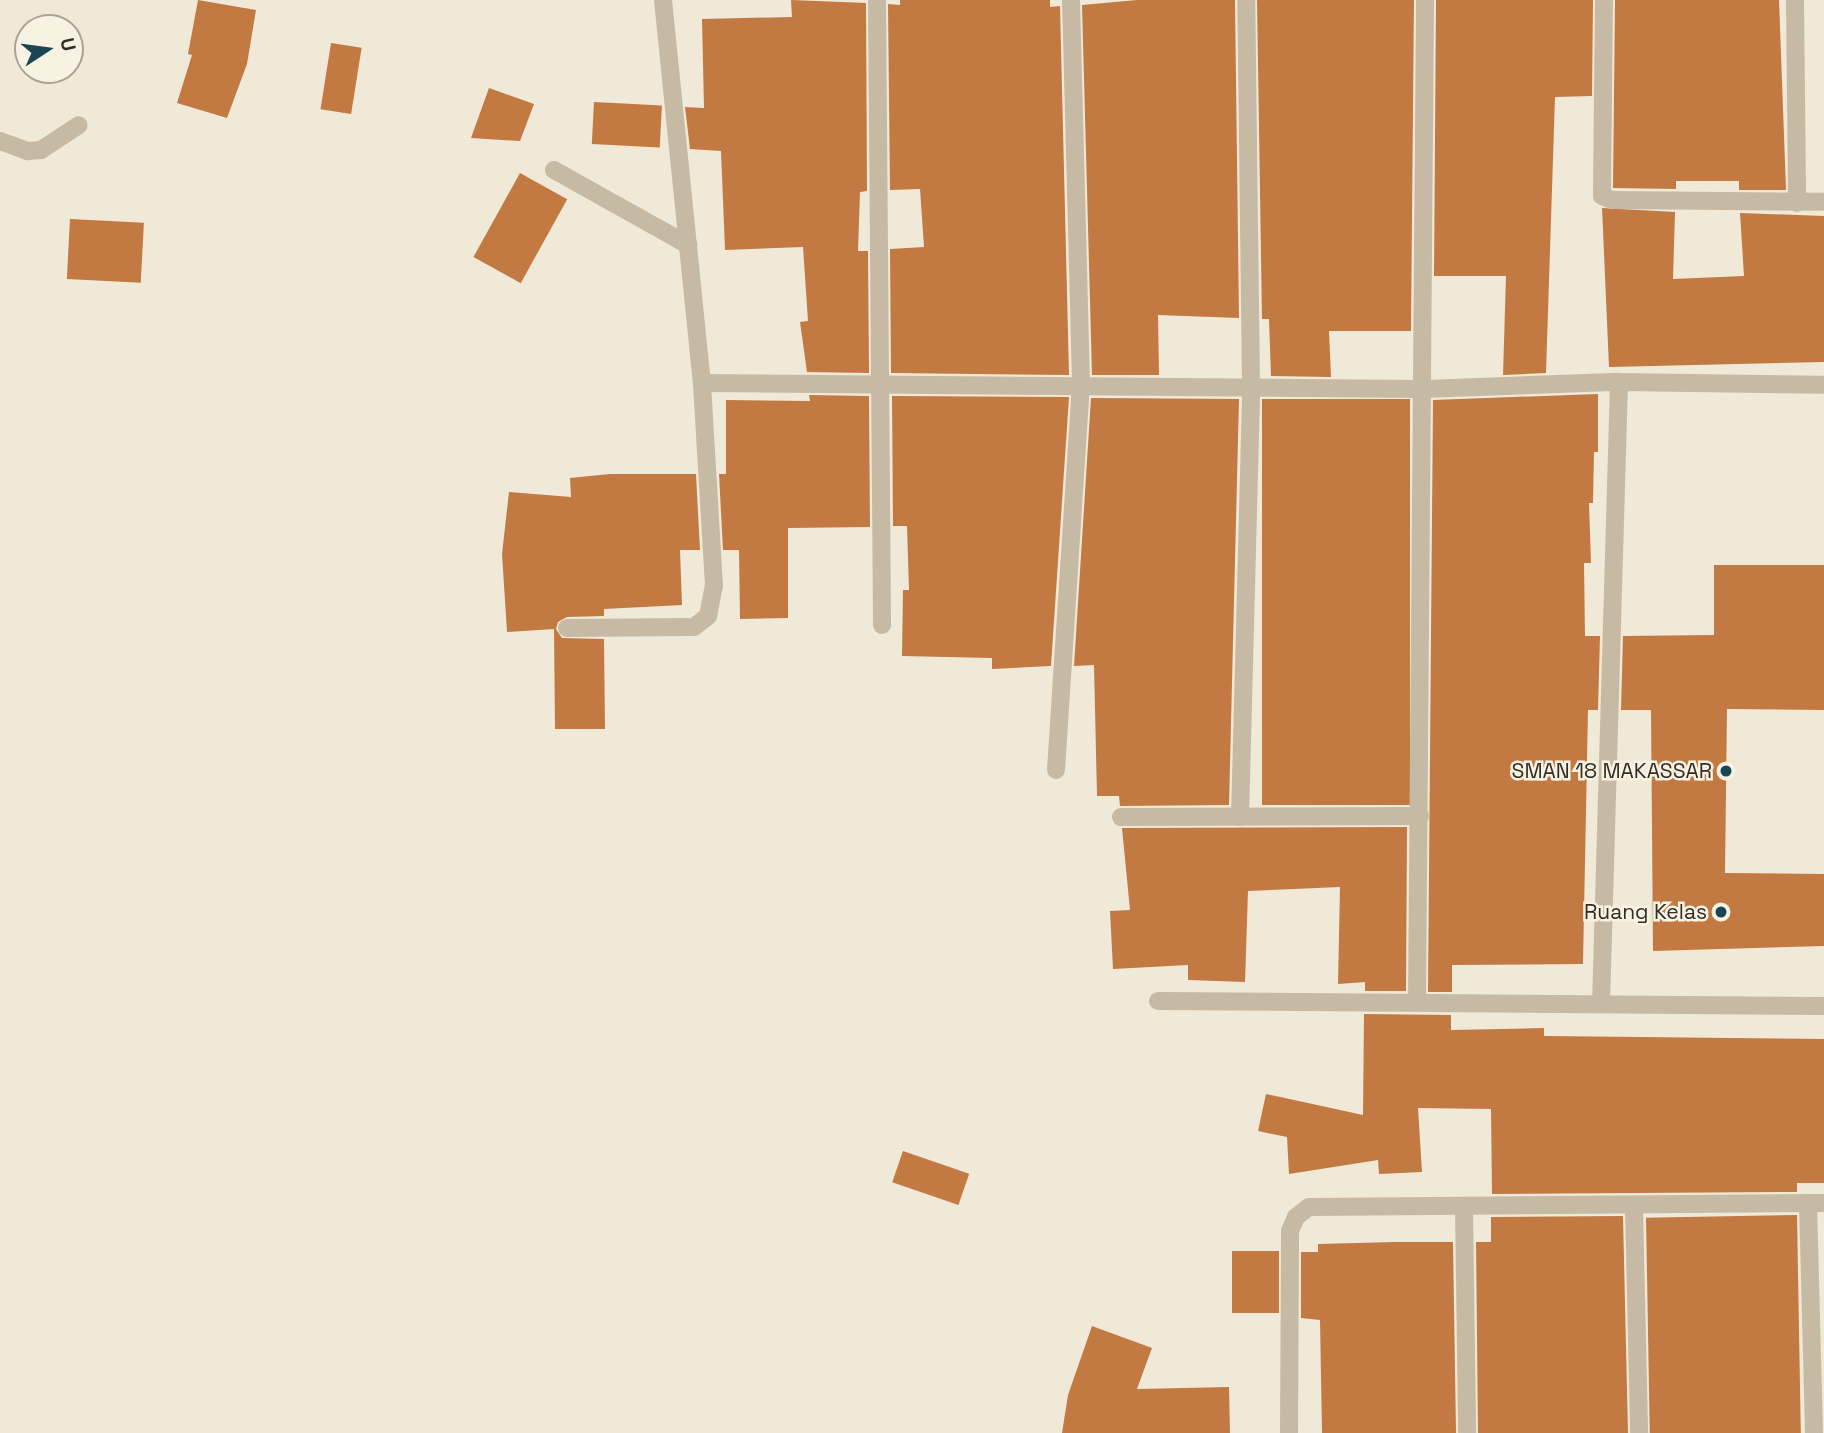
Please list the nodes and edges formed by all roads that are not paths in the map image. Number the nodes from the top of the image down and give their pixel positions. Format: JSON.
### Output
{"nodes":[{"id":1,"x":663,"y":0,"type":"edge"},
{"id":2,"x":877,"y":0,"type":"edge"},
{"id":3,"x":1072,"y":0,"type":"edge"},
{"id":4,"x":1246,"y":0,"type":"edge"},
{"id":5,"x":1425,"y":0,"type":"edge"},
{"id":6,"x":1604,"y":0,"type":"edge"},
{"id":7,"x":1795,"y":0,"type":"edge"},
{"id":8,"x":79,"y":125,"type":"dead end"},
{"id":9,"x":0,"y":141,"type":"edge"},
{"id":10,"x":554,"y":170,"type":"dead end"},
{"id":11,"x":1797,"y":202,"type":"junction"},
{"id":12,"x":1824,"y":202,"type":"edge"},
{"id":13,"x":688,"y":245,"type":"junction"},
{"id":14,"x":882,"y":381,"type":"junction"},
{"id":15,"x":1081,"y":382,"type":"junction"},
{"id":16,"x":1619,"y":382,"type":"junction"},
{"id":17,"x":702,"y":383,"type":"junction"},
{"id":18,"x":1824,"y":386,"type":"edge"},
{"id":19,"x":1251,"y":387,"type":"junction"},
{"id":20,"x":1424,"y":389,"type":"junction"},
{"id":21,"x":882,"y":625,"type":"dead end"},
{"id":22,"x":567,"y":628,"type":"dead end"},
{"id":23,"x":1056,"y":770,"type":"dead end"},
{"id":24,"x":1420,"y":816,"type":"junction"},
{"id":25,"x":1121,"y":817,"type":"dead end"},
{"id":26,"x":1240,"y":817,"type":"junction"},
{"id":27,"x":1417,"y":1000,"type":"junction"},
{"id":28,"x":1158,"y":1001,"type":"dead end"},
{"id":29,"x":1601,"y":1004,"type":"junction"},
{"id":30,"x":1824,"y":1006,"type":"edge"},
{"id":31,"x":1816,"y":1203,"type":"edge"},
{"id":32,"x":1464,"y":1206,"type":"junction"},
{"id":33,"x":1634,"y":1207,"type":"junction"},
{"id":34,"x":1289,"y":1433,"type":"edge"},
{"id":35,"x":1467,"y":1433,"type":"edge"},
{"id":36,"x":1639,"y":1433,"type":"edge"},
{"id":37,"x":1814,"y":1433,"type":"edge"}],
"edges":[{"from":1,"to":13,"type":"street"},
{"from":2,"to":14,"type":"street"},
{"from":3,"to":15,"type":"street"},
{"from":4,"to":19,"type":"street"},
{"from":5,"to":20,"type":"street"},
{"from":6,"to":11,"type":"street"},
{"from":7,"to":11,"type":"street"},
{"from":8,"to":9,"type":"street"},
{"from":10,"to":13,"type":"street"},
{"from":11,"to":12,"type":"street"},
{"from":13,"to":17,"type":"street"},
{"from":14,"to":15,"type":"street"},
{"from":14,"to":17,"type":"street"},
{"from":14,"to":21,"type":"street"},
{"from":15,"to":19,"type":"street"},
{"from":15,"to":23,"type":"street"},
{"from":16,"to":18,"type":"street"},
{"from":16,"to":20,"type":"street"},
{"from":16,"to":29,"type":"street"},
{"from":17,"to":22,"type":"street"},
{"from":19,"to":20,"type":"street"},
{"from":19,"to":26,"type":"street"},
{"from":20,"to":24,"type":"street"},
{"from":24,"to":26,"type":"street"},
{"from":24,"to":27,"type":"street"},
{"from":25,"to":26,"type":"street"},
{"from":27,"to":28,"type":"street"},
{"from":27,"to":29,"type":"street"},
{"from":29,"to":30,"type":"street"},
{"from":31,"to":33,"type":"street"},
{"from":31,"to":37,"type":"street"},
{"from":32,"to":33,"type":"street"},
{"from":32,"to":34,"type":"street"},
{"from":32,"to":35,"type":"street"},
{"from":33,"to":36,"type":"street"}]}
